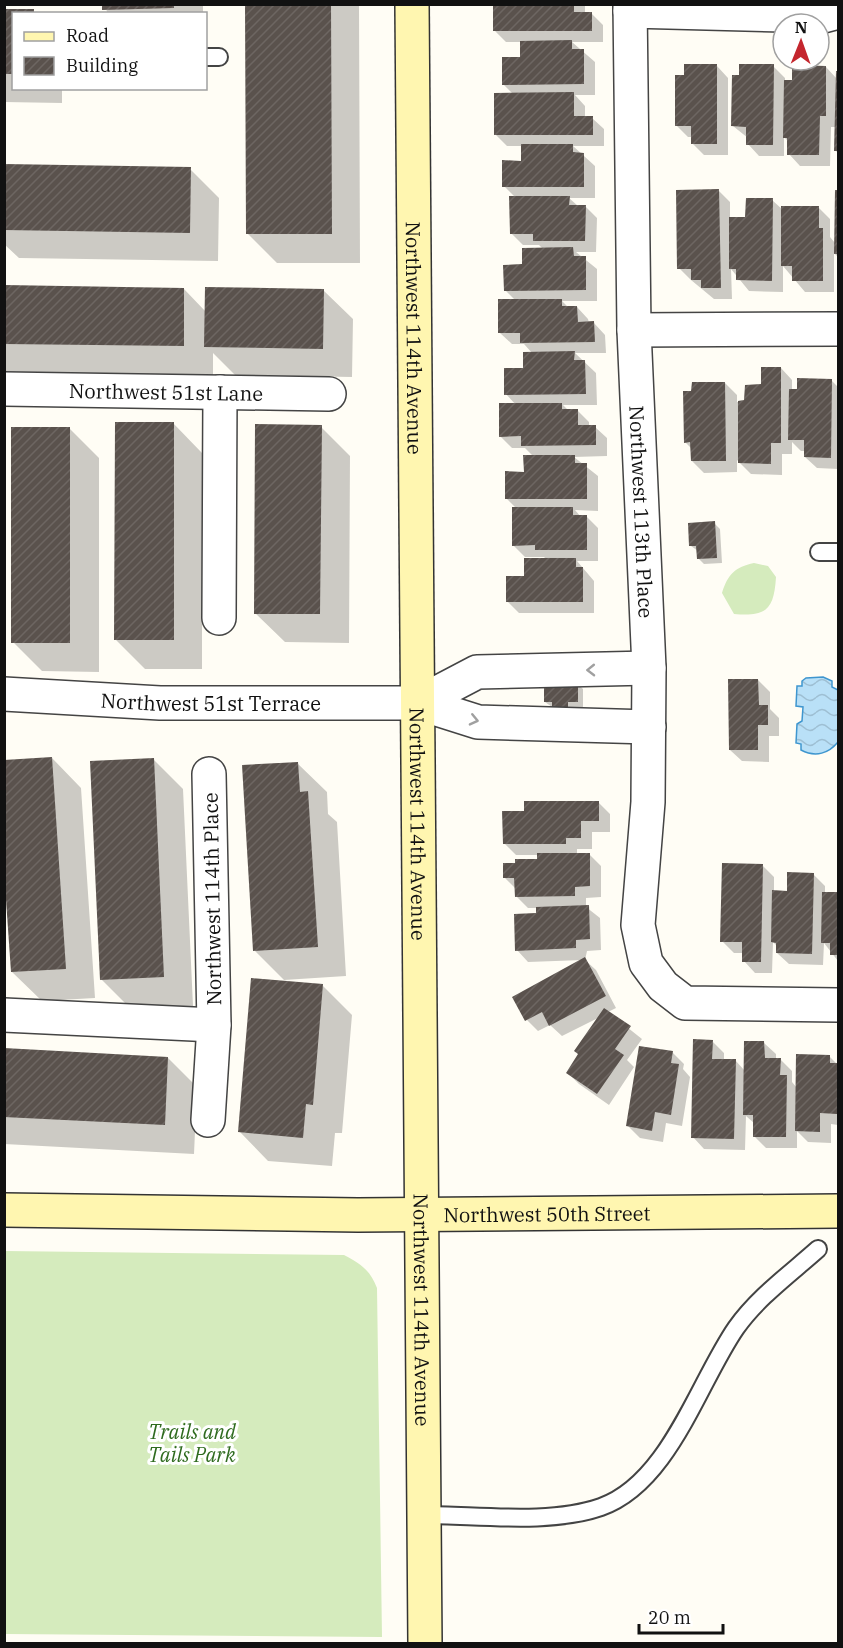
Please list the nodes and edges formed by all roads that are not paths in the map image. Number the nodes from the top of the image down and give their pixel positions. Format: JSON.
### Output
{"nodes":[{"id":1,"x":412,"y":4,"type":"edge"},
{"id":2,"x":630,"y":8,"type":"edge"},
{"id":3,"x":838,"y":12,"type":"edge"},
{"id":4,"x":634,"y":330,"type":"junction"},
{"id":5,"x":838,"y":330,"type":"edge"},
{"id":6,"x":4,"y":389,"type":"edge"},
{"id":7,"x":220,"y":392,"type":"junction"},
{"id":8,"x":328,"y":394,"type":"dead end"},
{"id":9,"x":819,"y":552,"type":"dead end"},
{"id":10,"x":838,"y":552,"type":"edge"},
{"id":11,"x":219,"y":618,"type":"dead end"},
{"id":12,"x":649,"y":668,"type":"junction"},
{"id":13,"x":4,"y":694,"type":"edge"},
{"id":14,"x":418,"y":703,"type":"junction"},
{"id":15,"x":649,"y":727,"type":"junction"},
{"id":16,"x":209,"y":774,"type":"dead end"},
{"id":17,"x":838,"y":1005,"type":"edge"},
{"id":18,"x":4,"y":1015,"type":"edge"},
{"id":19,"x":214,"y":1025,"type":"junction"},
{"id":20,"x":208,"y":1120,"type":"dead end"},
{"id":21,"x":4,"y":1210,"type":"edge"},
{"id":22,"x":838,"y":1211,"type":"edge"},
{"id":23,"x":421,"y":1213,"type":"junction"},
{"id":24,"x":818,"y":1249,"type":"dead end"},
{"id":25,"x":423,"y":1515,"type":"junction"},
{"id":26,"x":425,"y":1644,"type":"edge"}],
"edges":[{"from":1,"to":14,"type":"street","name":"Northwest 114th Avenue"},
{"from":2,"to":3,"type":"street"},
{"from":2,"to":4,"type":"street","name":"Northwest 113th Place"},
{"from":4,"to":5,"type":"street"},
{"from":4,"to":12,"type":"street","name":"Northwest 113th Place"},
{"from":6,"to":7,"type":"street","name":"Northwest 51st Lane"},
{"from":7,"to":8,"type":"street","name":"Northwest 51st Lane"},
{"from":7,"to":11,"type":"street"},
{"from":9,"to":10,"type":"lane"},
{"from":12,"to":14,"type":"street","name":"Northwest 51st Terrace","one_way":true},
{"from":12,"to":15,"type":"street","name":"Northwest 113th Place"},
{"from":13,"to":14,"type":"street","name":"Northwest 51st Terrace"},
{"from":14,"to":15,"type":"street","name":"Northwest 51st Terrace","one_way":true},
{"from":14,"to":23,"type":"street","name":"Northwest 114th Avenue"},
{"from":15,"to":17,"type":"street","name":"Northwest 113th Place"},
{"from":16,"to":19,"type":"street","name":"Northwest 114th Place"},
{"from":18,"to":19,"type":"street"},
{"from":19,"to":20,"type":"street","name":"Northwest 114th Place"},
{"from":21,"to":23,"type":"street","name":"Northwest 50th Street"},
{"from":22,"to":23,"type":"street","name":"Northwest 50th Street"},
{"from":23,"to":25,"type":"street","name":"Northwest 114th Avenue"},
{"from":24,"to":25,"type":"lane"},
{"from":25,"to":26,"type":"street","name":"Northwest 114th Avenue"}]}
